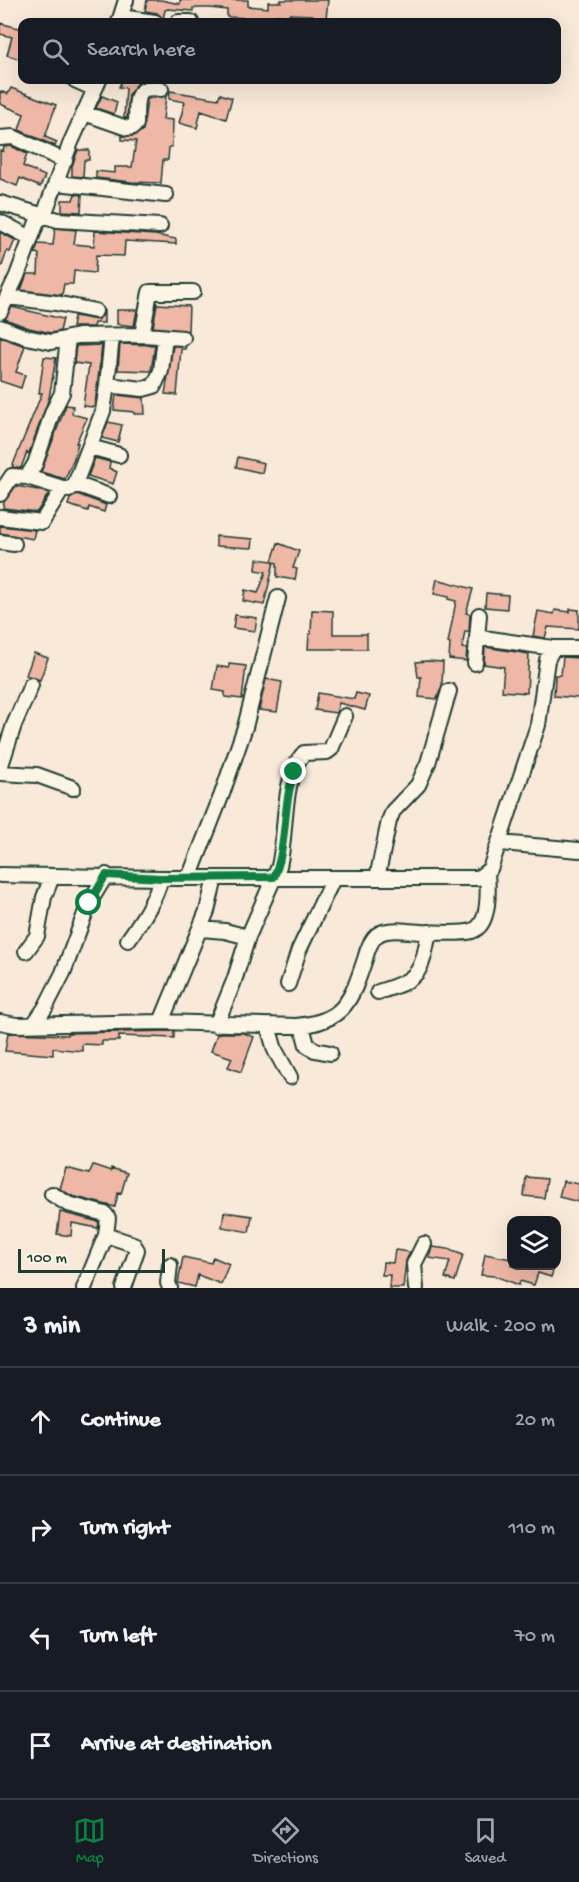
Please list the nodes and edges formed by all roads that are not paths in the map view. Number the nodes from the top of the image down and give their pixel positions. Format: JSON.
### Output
{"nodes":[{"id":1,"x":126,"y":0,"type":"edge"},
{"id":2,"x":121,"y":18,"type":"edge"},
{"id":3,"x":97,"y":84,"type":"edge"},
{"id":4,"x":161,"y":89,"type":"dead end"},
{"id":5,"x":84,"y":113,"type":"junction"},
{"id":6,"x":0,"y":138,"type":"edge"},
{"id":7,"x":65,"y":161,"type":"junction"},
{"id":8,"x":57,"y":183,"type":"junction"},
{"id":9,"x":166,"y":195,"type":"dead end"},
{"id":10,"x":0,"y":203,"type":"edge"},
{"id":11,"x":45,"y":215,"type":"junction"},
{"id":12,"x":0,"y":222,"type":"edge"},
{"id":13,"x":160,"y":226,"type":"dead end"},
{"id":14,"x":31,"y":237,"type":"junction"},
{"id":15,"x":193,"y":292,"type":"dead end"},
{"id":16,"x":8,"y":297,"type":"junction"},
{"id":17,"x":95,"y":311,"type":"dead end"},
{"id":18,"x":0,"y":312,"type":"edge"},
{"id":19,"x":0,"y":327,"type":"edge"},
{"id":20,"x":142,"y":335,"type":"junction"},
{"id":21,"x":112,"y":336,"type":"junction"},
{"id":22,"x":165,"y":337,"type":"junction"},
{"id":23,"x":68,"y":338,"type":"junction"},
{"id":24,"x":183,"y":338,"type":"dead end"},
{"id":25,"x":107,"y":385,"type":"junction"},
{"id":26,"x":90,"y":447,"type":"junction"},
{"id":27,"x":119,"y":455,"type":"dead end"},
{"id":28,"x":27,"y":477,"type":"junction"},
{"id":29,"x":69,"y":486,"type":"junction"},
{"id":30,"x":0,"y":494,"type":"edge"},
{"id":31,"x":109,"y":496,"type":"dead end"},
{"id":32,"x":0,"y":517,"type":"edge"},
{"id":33,"x":278,"y":598,"type":"dead end"},
{"id":34,"x":479,"y":615,"type":"dead end"},
{"id":35,"x":477,"y":637,"type":"junction"},
{"id":36,"x":553,"y":648,"type":"junction"},
{"id":37,"x":579,"y":648,"type":"edge"},
{"id":38,"x":474,"y":663,"type":"dead end"},
{"id":39,"x":31,"y":685,"type":"dead end"},
{"id":40,"x":449,"y":691,"type":"dead end"},
{"id":41,"x":345,"y":716,"type":"dead end"},
{"id":42,"x":0,"y":768,"type":"edge"},
{"id":43,"x":0,"y":773,"type":"edge"},
{"id":44,"x":73,"y":788,"type":"dead end"},
{"id":45,"x":500,"y":843,"type":"junction"},
{"id":46,"x":579,"y":850,"type":"edge"},
{"id":47,"x":487,"y":872,"type":"junction"},
{"id":48,"x":0,"y":875,"type":"edge"},
{"id":49,"x":106,"y":875,"type":"junction"},
{"id":50,"x":52,"y":877,"type":"junction"},
{"id":51,"x":274,"y":877,"type":"junction"},
{"id":52,"x":161,"y":878,"type":"junction"},
{"id":53,"x":189,"y":878,"type":"junction"},
{"id":54,"x":215,"y":878,"type":"junction"},
{"id":55,"x":377,"y":878,"type":"junction"},
{"id":56,"x":333,"y":879,"type":"junction"},
{"id":57,"x":201,"y":928,"type":"junction"},
{"id":58,"x":429,"y":932,"type":"junction"},
{"id":59,"x":248,"y":936,"type":"junction"},
{"id":60,"x":128,"y":940,"type":"dead end"},
{"id":61,"x":26,"y":951,"type":"dead end"},
{"id":62,"x":288,"y":984,"type":"dead end"},
{"id":63,"x":378,"y":992,"type":"dead end"},
{"id":64,"x":0,"y":1022,"type":"edge"},
{"id":65,"x":161,"y":1022,"type":"junction"},
{"id":66,"x":34,"y":1024,"type":"junction"},
{"id":67,"x":216,"y":1025,"type":"junction"},
{"id":68,"x":268,"y":1026,"type":"junction"},
{"id":69,"x":302,"y":1026,"type":"junction"},
{"id":70,"x":330,"y":1053,"type":"dead end"},
{"id":71,"x":290,"y":1077,"type":"dead end"},
{"id":72,"x":52,"y":1194,"type":"dead end"},
{"id":73,"x":106,"y":1235,"type":"junction"},
{"id":74,"x":424,"y":1244,"type":"dead end"},
{"id":75,"x":170,"y":1265,"type":"dead end"},
{"id":76,"x":84,"y":1288,"type":"edge"},
{"id":77,"x":124,"y":1288,"type":"edge"},
{"id":78,"x":170,"y":1288,"type":"edge"},
{"id":79,"x":416,"y":1288,"type":"edge"}],
"edges":[{"from":1,"to":2,"type":"street"},
{"from":3,"to":5,"type":"street"},
{"from":4,"to":5,"type":"street"},
{"from":5,"to":7,"type":"street"},
{"from":6,"to":7,"type":"street"},
{"from":7,"to":8,"type":"street"},
{"from":8,"to":9,"type":"street"},
{"from":8,"to":11,"type":"street"},
{"from":10,"to":11,"type":"street"},
{"from":11,"to":13,"type":"street"},
{"from":11,"to":14,"type":"street"},
{"from":12,"to":14,"type":"street"},
{"from":14,"to":16,"type":"street"},
{"from":15,"to":20,"type":"street"},
{"from":16,"to":17,"type":"street"},
{"from":16,"to":18,"type":"street"},
{"from":19,"to":23,"type":"street"},
{"from":20,"to":21,"type":"street"},
{"from":20,"to":22,"type":"street"},
{"from":21,"to":23,"type":"street"},
{"from":21,"to":25,"type":"street"},
{"from":22,"to":24,"type":"street"},
{"from":22,"to":25,"type":"street"},
{"from":23,"to":28,"type":"street"},
{"from":25,"to":26,"type":"street"},
{"from":26,"to":27,"type":"street"},
{"from":26,"to":29,"type":"street"},
{"from":28,"to":29,"type":"street"},
{"from":28,"to":30,"type":"street"},
{"from":29,"to":31,"type":"street"},
{"from":29,"to":32,"type":"street"},
{"from":33,"to":53,"type":"street"},
{"from":34,"to":35,"type":"street"},
{"from":35,"to":36,"type":"street"},
{"from":35,"to":38,"type":"street"},
{"from":36,"to":37,"type":"street"},
{"from":36,"to":45,"type":"street"},
{"from":39,"to":42,"type":"street"},
{"from":40,"to":55,"type":"street"},
{"from":41,"to":51,"type":"street"},
{"from":43,"to":44,"type":"street"},
{"from":45,"to":46,"type":"street"},
{"from":45,"to":47,"type":"street"},
{"from":47,"to":55,"type":"street"},
{"from":47,"to":58,"type":"street"},
{"from":48,"to":50,"type":"street"},
{"from":49,"to":50,"type":"street"},
{"from":49,"to":52,"type":"street"},
{"from":49,"to":66,"type":"street"},
{"from":50,"to":61,"type":"street"},
{"from":51,"to":54,"type":"street"},
{"from":51,"to":56,"type":"street"},
{"from":51,"to":59,"type":"street"},
{"from":52,"to":53,"type":"street"},
{"from":52,"to":60,"type":"street"},
{"from":53,"to":54,"type":"street"},
{"from":54,"to":57,"type":"street"},
{"from":55,"to":56,"type":"street"},
{"from":56,"to":62,"type":"street"},
{"from":57,"to":59,"type":"street"},
{"from":57,"to":65,"type":"street"},
{"from":58,"to":63,"type":"street"},
{"from":58,"to":69,"type":"street"},
{"from":59,"to":67,"type":"street"},
{"from":64,"to":66,"type":"street"},
{"from":65,"to":66,"type":"street"},
{"from":65,"to":67,"type":"street"},
{"from":67,"to":68,"type":"street"},
{"from":68,"to":69,"type":"street"},
{"from":68,"to":71,"type":"street"},
{"from":69,"to":70,"type":"street"},
{"from":72,"to":73,"type":"street"},
{"from":73,"to":76,"type":"street"},
{"from":73,"to":77,"type":"street"},
{"from":74,"to":79,"type":"street"},
{"from":75,"to":78,"type":"street"}]}
